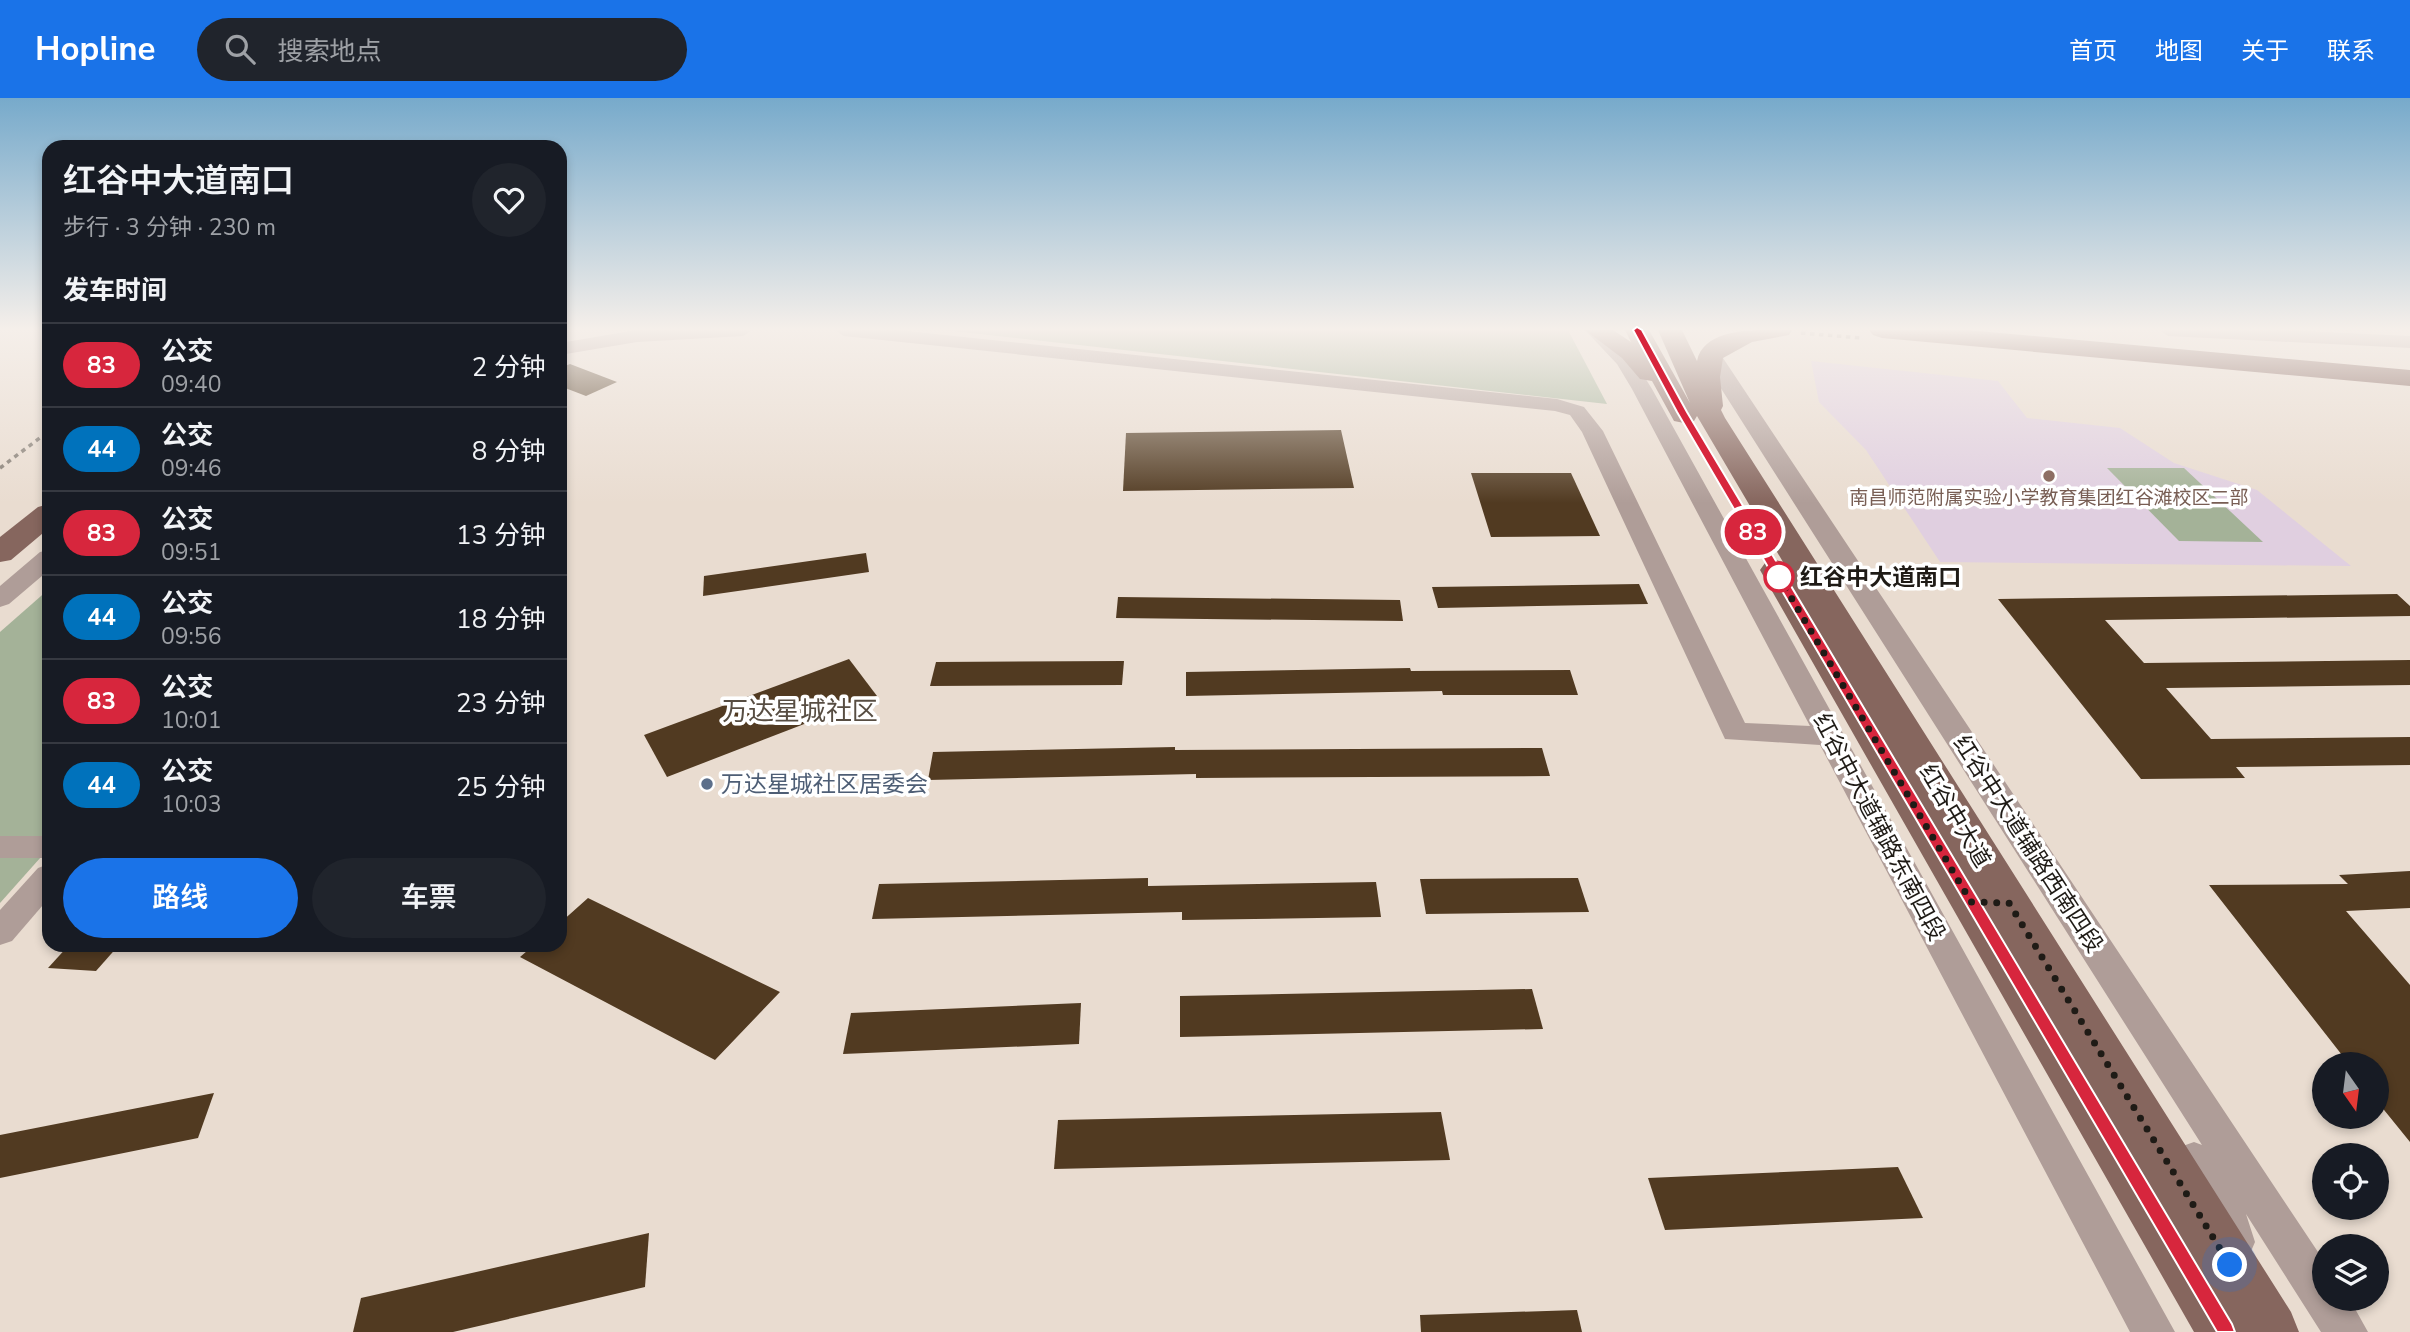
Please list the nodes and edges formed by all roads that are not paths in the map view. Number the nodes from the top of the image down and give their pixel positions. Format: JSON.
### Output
{"nodes":[{"id":1,"x":1395,"y":388,"type":"edge"},
{"id":2,"x":1641,"y":388,"type":"edge"},
{"id":3,"x":1667,"y":388,"type":"edge"},
{"id":4,"x":1678,"y":388,"type":"edge"},
{"id":5,"x":1689,"y":388,"type":"edge"},
{"id":6,"x":1704,"y":388,"type":"edge"},
{"id":7,"x":1732,"y":388,"type":"edge"},
{"id":8,"x":1697,"y":415,"type":"junction"},
{"id":9,"x":42,"y":495,"type":"edge"},
{"id":10,"x":42,"y":519,"type":"edge"},
{"id":11,"x":0,"y":528,"type":"edge"},
{"id":12,"x":0,"y":553,"type":"edge"},
{"id":13,"x":42,"y":563,"type":"edge"},
{"id":14,"x":0,"y":599,"type":"edge"},
{"id":15,"x":1830,"y":736,"type":"junction"},
{"id":16,"x":0,"y":847,"type":"edge"},
{"id":17,"x":42,"y":847,"type":"edge"},
{"id":18,"x":42,"y":884,"type":"edge"},
{"id":19,"x":1990,"y":903,"type":"junction"},
{"id":20,"x":0,"y":932,"type":"edge"},
{"id":21,"x":2265,"y":1321,"type":"edge"},
{"id":22,"x":2153,"y":1332,"type":"edge"},
{"id":23,"x":2225,"y":1332,"type":"edge"},
{"id":24,"x":2346,"y":1332,"type":"edge"}],
"edges":[{"from":1,"to":15,"type":"street"},
{"from":2,"to":15,"type":"street","name":"红谷中大道辅路东南四段"},
{"from":3,"to":8,"type":"main road"},
{"from":4,"to":8,"type":"main road","name":"红谷中大道"},
{"from":5,"to":8,"type":"main road","name":"红谷中大道"},
{"from":6,"to":8,"type":"main road"},
{"from":7,"to":24,"type":"street","name":"红谷中大道辅路西南四段"},
{"from":8,"to":19,"type":"main road","name":"红谷中大道"},
{"from":9,"to":11,"type":"main road"},
{"from":10,"to":12,"type":"main road"},
{"from":13,"to":14,"type":"street"},
{"from":15,"to":22,"type":"street","name":"红谷中大道辅路东南四段"},
{"from":16,"to":17,"type":"street"},
{"from":18,"to":20,"type":"street"},
{"from":19,"to":21,"type":"main road","name":"红谷中大道"},
{"from":19,"to":23,"type":"main road","name":"红谷中大道"}]}
